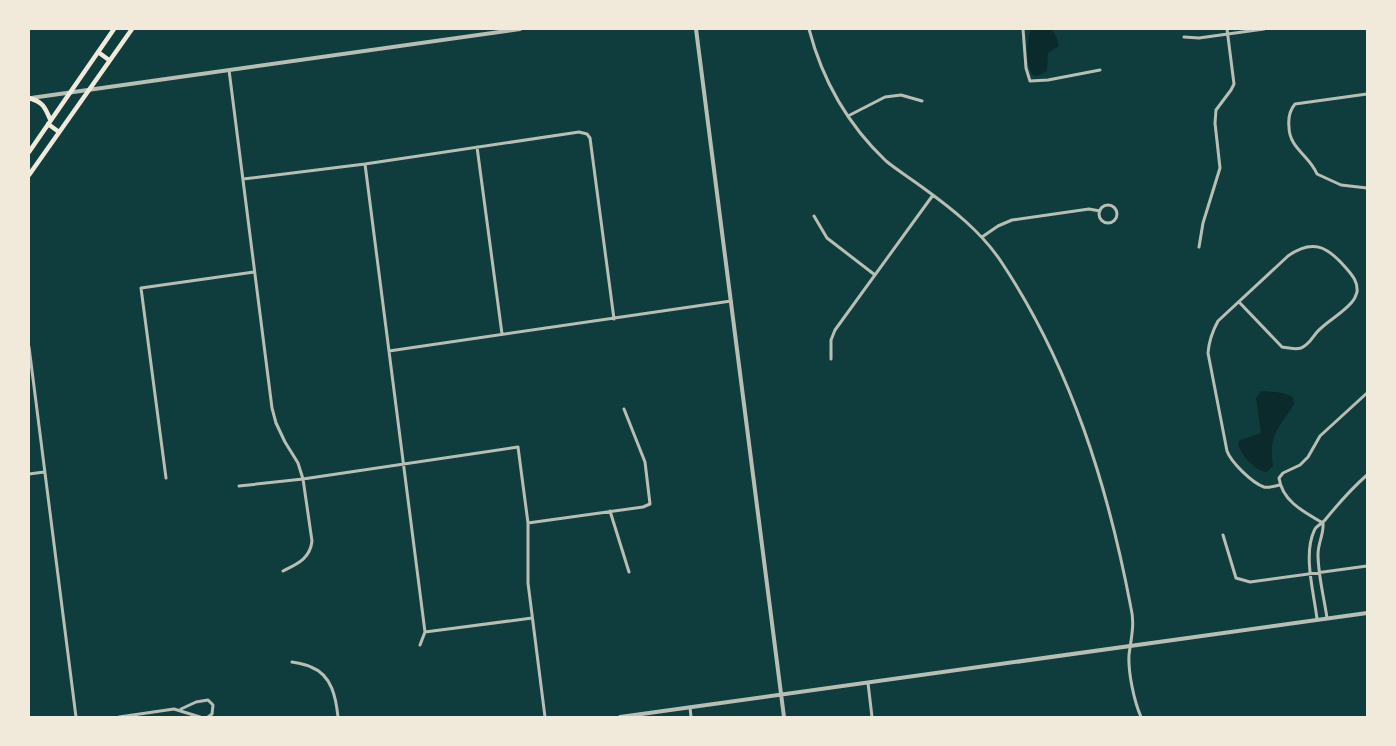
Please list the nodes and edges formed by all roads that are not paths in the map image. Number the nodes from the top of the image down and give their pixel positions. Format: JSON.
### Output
{"nodes":[{"id":1,"x":114,"y":29,"type":"edge"},
{"id":2,"x":132,"y":29,"type":"edge"},
{"id":3,"x":520,"y":29,"type":"edge"},
{"id":4,"x":696,"y":29,"type":"edge"},
{"id":5,"x":809,"y":29,"type":"edge"},
{"id":6,"x":1023,"y":29,"type":"edge"},
{"id":7,"x":1227,"y":29,"type":"edge"},
{"id":8,"x":1264,"y":29,"type":"edge"},
{"id":9,"x":1228,"y":34,"type":"junction"},
{"id":10,"x":1184,"y":37,"type":"dead end"},
{"id":11,"x":98,"y":52,"type":"junction"},
{"id":12,"x":109,"y":60,"type":"junction"},
{"id":13,"x":229,"y":70,"type":"junction"},
{"id":14,"x":1100,"y":70,"type":"dead end"},
{"id":15,"x":88,"y":89,"type":"junction"},
{"id":16,"x":69,"y":92,"type":"junction"},
{"id":17,"x":1367,"y":94,"type":"edge"},
{"id":18,"x":29,"y":98,"type":"edge"},
{"id":19,"x":922,"y":101,"type":"dead end"},
{"id":20,"x":848,"y":116,"type":"junction"},
{"id":21,"x":49,"y":122,"type":"junction"},
{"id":22,"x":59,"y":132,"type":"junction"},
{"id":23,"x":477,"y":147,"type":"junction"},
{"id":24,"x":29,"y":152,"type":"edge"},
{"id":25,"x":365,"y":164,"type":"junction"},
{"id":26,"x":29,"y":175,"type":"edge"},
{"id":27,"x":242,"y":180,"type":"junction"},
{"id":28,"x":1367,"y":188,"type":"edge"},
{"id":29,"x":933,"y":195,"type":"junction"},
{"id":30,"x":1100,"y":211,"type":"junction"},
{"id":31,"x":814,"y":216,"type":"dead end"},
{"id":32,"x":982,"y":237,"type":"junction"},
{"id":33,"x":1199,"y":247,"type":"dead end"},
{"id":34,"x":254,"y":272,"type":"junction"},
{"id":35,"x":875,"y":274,"type":"junction"},
{"id":36,"x":730,"y":301,"type":"junction"},
{"id":37,"x":1239,"y":302,"type":"junction"},
{"id":38,"x":614,"y":318,"type":"junction"},
{"id":39,"x":502,"y":334,"type":"junction"},
{"id":40,"x":29,"y":346,"type":"edge"},
{"id":41,"x":389,"y":351,"type":"junction"},
{"id":42,"x":831,"y":359,"type":"dead end"},
{"id":43,"x":1367,"y":393,"type":"edge"},
{"id":44,"x":624,"y":409,"type":"dead end"},
{"id":45,"x":403,"y":463,"type":"junction"},
{"id":46,"x":44,"y":472,"type":"junction"},
{"id":47,"x":29,"y":474,"type":"edge"},
{"id":48,"x":1367,"y":475,"type":"edge"},
{"id":49,"x":166,"y":478,"type":"dead end"},
{"id":50,"x":303,"y":479,"type":"junction"},
{"id":51,"x":1280,"y":485,"type":"junction"},
{"id":52,"x":239,"y":486,"type":"dead end"},
{"id":53,"x":610,"y":512,"type":"junction"},
{"id":54,"x":1323,"y":523,"type":"junction"},
{"id":55,"x":528,"y":524,"type":"junction"},
{"id":56,"x":1223,"y":535,"type":"dead end"},
{"id":57,"x":1367,"y":566,"type":"edge"},
{"id":58,"x":283,"y":571,"type":"dead end"},
{"id":59,"x":629,"y":572,"type":"dead end"},
{"id":60,"x":1320,"y":573,"type":"junction"},
{"id":61,"x":1311,"y":574,"type":"junction"},
{"id":62,"x":1367,"y":612,"type":"edge"},
{"id":63,"x":532,"y":618,"type":"junction"},
{"id":64,"x":1326,"y":618,"type":"junction"},
{"id":65,"x":1317,"y":619,"type":"junction"},
{"id":66,"x":425,"y":632,"type":"junction"},
{"id":67,"x":420,"y":645,"type":"dead end"},
{"id":68,"x":1131,"y":646,"type":"junction"},
{"id":69,"x":292,"y":662,"type":"dead end"},
{"id":70,"x":868,"y":683,"type":"junction"},
{"id":71,"x":781,"y":695,"type":"junction"},
{"id":72,"x":690,"y":708,"type":"junction"},
{"id":73,"x":180,"y":710,"type":"junction"},
{"id":74,"x":76,"y":717,"type":"edge"},
{"id":75,"x":119,"y":717,"type":"edge"},
{"id":76,"x":200,"y":717,"type":"edge"},
{"id":77,"x":208,"y":717,"type":"edge"},
{"id":78,"x":338,"y":717,"type":"edge"},
{"id":79,"x":545,"y":717,"type":"edge"},
{"id":80,"x":620,"y":717,"type":"edge"},
{"id":81,"x":691,"y":717,"type":"edge"},
{"id":82,"x":784,"y":717,"type":"edge"},
{"id":83,"x":872,"y":717,"type":"edge"},
{"id":84,"x":1141,"y":717,"type":"edge"}],
"edges":[{"from":1,"to":11,"type":"main road"},
{"from":2,"to":12,"type":"main road"},
{"from":3,"to":13,"type":"street"},
{"from":4,"to":36,"type":"street"},
{"from":5,"to":20,"type":"street"},
{"from":6,"to":14,"type":"street"},
{"from":7,"to":9,"type":"street"},
{"from":8,"to":9,"type":"street"},
{"from":9,"to":10,"type":"street"},
{"from":9,"to":33,"type":"street"},
{"from":11,"to":12,"type":"main road"},
{"from":11,"to":16,"type":"main road"},
{"from":12,"to":15,"type":"main road"},
{"from":13,"to":15,"type":"street"},
{"from":13,"to":27,"type":"street"},
{"from":15,"to":16,"type":"street"},
{"from":15,"to":22,"type":"main road"},
{"from":16,"to":18,"type":"street"},
{"from":16,"to":21,"type":"main road"},
{"from":17,"to":28,"type":"street"},
{"from":18,"to":21,"type":"main road"},
{"from":19,"to":20,"type":"street"},
{"from":20,"to":29,"type":"street"},
{"from":21,"to":22,"type":"main road"},
{"from":21,"to":24,"type":"main road"},
{"from":22,"to":26,"type":"main road"},
{"from":23,"to":25,"type":"street"},
{"from":23,"to":38,"type":"street"},
{"from":23,"to":39,"type":"street"},
{"from":25,"to":27,"type":"street"},
{"from":25,"to":41,"type":"street"},
{"from":27,"to":34,"type":"street"},
{"from":29,"to":32,"type":"street"},
{"from":29,"to":35,"type":"street"},
{"from":30,"to":30,"type":"street"},
{"from":30,"to":32,"type":"street"},
{"from":31,"to":35,"type":"street"},
{"from":32,"to":68,"type":"street"},
{"from":34,"to":49,"type":"street"},
{"from":34,"to":50,"type":"street"},
{"from":35,"to":42,"type":"street"},
{"from":36,"to":38,"type":"street"},
{"from":36,"to":71,"type":"street"},
{"from":37,"to":37,"type":"street"},
{"from":37,"to":51,"type":"street"},
{"from":38,"to":39,"type":"street"},
{"from":39,"to":41,"type":"street"},
{"from":40,"to":46,"type":"street"},
{"from":41,"to":45,"type":"street"},
{"from":43,"to":51,"type":"street"},
{"from":44,"to":53,"type":"street"},
{"from":45,"to":50,"type":"street"},
{"from":45,"to":55,"type":"street"},
{"from":45,"to":66,"type":"street"},
{"from":46,"to":47,"type":"street"},
{"from":46,"to":74,"type":"street"},
{"from":48,"to":54,"type":"street"},
{"from":50,"to":52,"type":"street"},
{"from":50,"to":58,"type":"street"},
{"from":51,"to":54,"type":"street"},
{"from":53,"to":55,"type":"street"},
{"from":53,"to":59,"type":"street"},
{"from":54,"to":60,"type":"street"},
{"from":54,"to":61,"type":"street"},
{"from":55,"to":63,"type":"street"},
{"from":56,"to":61,"type":"street"},
{"from":57,"to":60,"type":"street"},
{"from":60,"to":61,"type":"street"},
{"from":60,"to":64,"type":"street"},
{"from":61,"to":65,"type":"street"},
{"from":62,"to":64,"type":"street"},
{"from":63,"to":66,"type":"street"},
{"from":63,"to":79,"type":"street"},
{"from":64,"to":65,"type":"street"},
{"from":65,"to":68,"type":"street"},
{"from":66,"to":67,"type":"street"},
{"from":68,"to":70,"type":"street"},
{"from":68,"to":84,"type":"street"},
{"from":69,"to":78,"type":"street"},
{"from":70,"to":71,"type":"street"},
{"from":70,"to":83,"type":"street"},
{"from":71,"to":72,"type":"street"},
{"from":71,"to":82,"type":"street"},
{"from":72,"to":80,"type":"street"},
{"from":72,"to":81,"type":"street"},
{"from":73,"to":75,"type":"street"},
{"from":73,"to":76,"type":"street"},
{"from":73,"to":77,"type":"street"}]}
